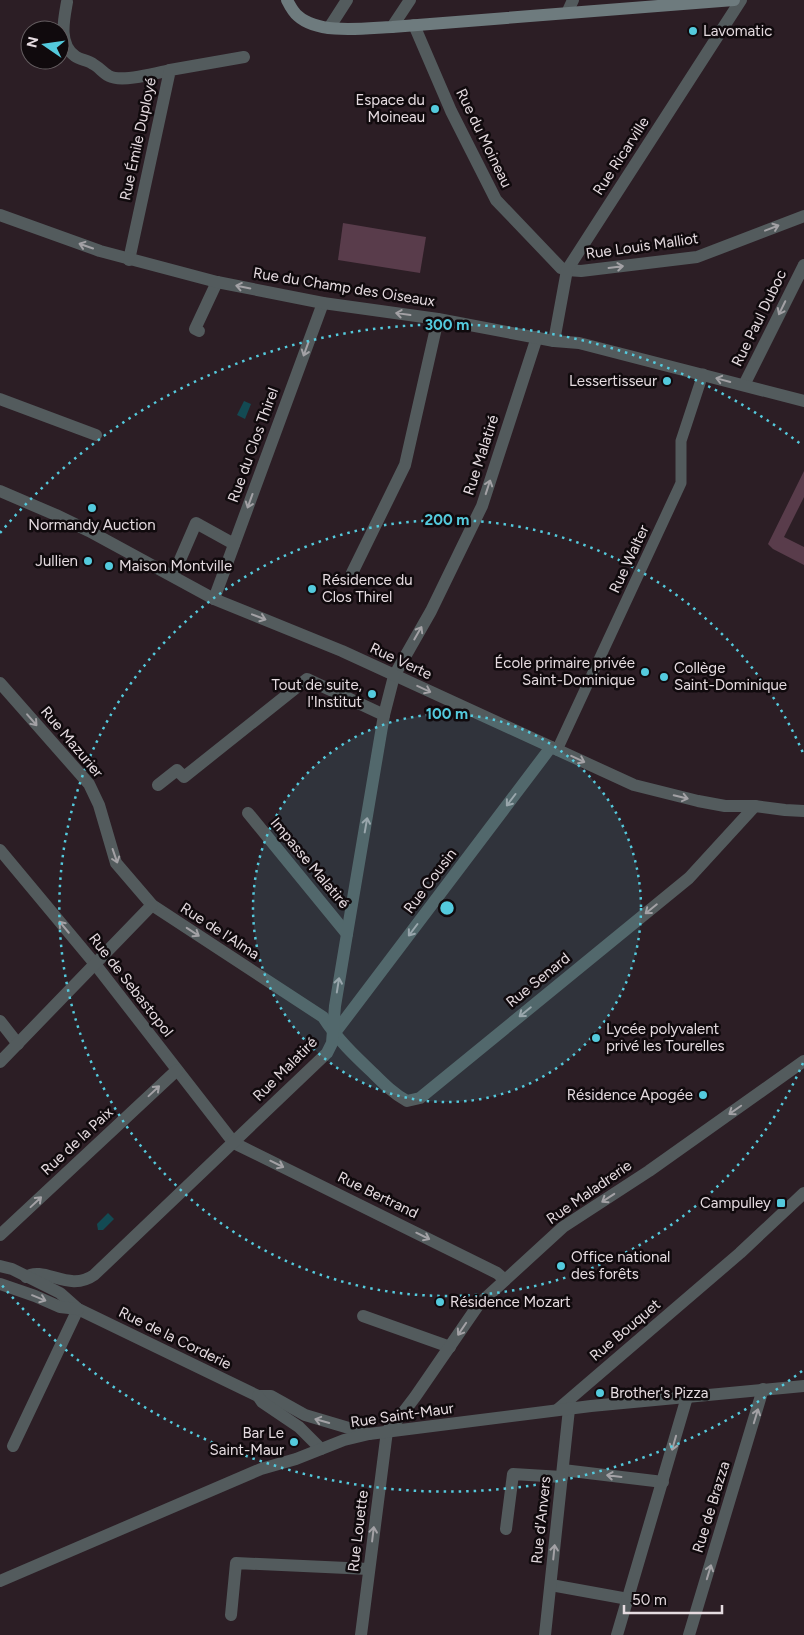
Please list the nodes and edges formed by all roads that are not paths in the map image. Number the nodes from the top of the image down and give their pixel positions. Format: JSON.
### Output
{"nodes":[{"id":1,"x":287,"y":0,"type":"edge"},
{"id":2,"x":347,"y":0,"type":"edge"},
{"id":3,"x":410,"y":0,"type":"edge"},
{"id":4,"x":573,"y":0,"type":"edge"},
{"id":5,"x":734,"y":0,"type":"edge"},
{"id":6,"x":741,"y":0,"type":"edge"},
{"id":7,"x":67,"y":2,"type":"dead end"},
{"id":8,"x":566,"y":13,"type":"junction"},
{"id":9,"x":414,"y":25,"type":"junction"},
{"id":10,"x":392,"y":27,"type":"junction"},
{"id":11,"x":329,"y":28,"type":"junction"},
{"id":12,"x":244,"y":57,"type":"dead end"},
{"id":13,"x":170,"y":70,"type":"junction"},
{"id":14,"x":0,"y":215,"type":"edge"},
{"id":15,"x":804,"y":216,"type":"edge"},
{"id":16,"x":128,"y":260,"type":"junction"},
{"id":17,"x":804,"y":264,"type":"edge"},
{"id":18,"x":567,"y":270,"type":"junction"},
{"id":19,"x":217,"y":282,"type":"junction"},
{"id":20,"x":323,"y":303,"type":"junction"},
{"id":21,"x":438,"y":319,"type":"junction"},
{"id":22,"x":199,"y":331,"type":"dead end"},
{"id":23,"x":537,"y":338,"type":"junction"},
{"id":24,"x":554,"y":341,"type":"junction"},
{"id":25,"x":703,"y":374,"type":"junction"},
{"id":26,"x":744,"y":385,"type":"junction"},
{"id":27,"x":0,"y":399,"type":"edge"},
{"id":28,"x":804,"y":401,"type":"edge"},
{"id":29,"x":96,"y":435,"type":"dead end"},
{"id":30,"x":1,"y":492,"type":"edge"},
{"id":31,"x":234,"y":544,"type":"junction"},
{"id":32,"x":352,"y":573,"type":"dead end"},
{"id":33,"x":172,"y":576,"type":"junction"},
{"id":34,"x":214,"y":599,"type":"junction"},
{"id":35,"x":394,"y":676,"type":"junction"},
{"id":36,"x":0,"y":684,"type":"edge"},
{"id":37,"x":384,"y":715,"type":"junction"},
{"id":38,"x":554,"y":748,"type":"junction"},
{"id":39,"x":158,"y":785,"type":"dead end"},
{"id":40,"x":754,"y":806,"type":"junction"},
{"id":41,"x":804,"y":811,"type":"edge"},
{"id":42,"x":248,"y":813,"type":"dead end"},
{"id":43,"x":0,"y":850,"type":"edge"},
{"id":44,"x":152,"y":906,"type":"junction"},
{"id":45,"x":347,"y":934,"type":"junction"},
{"id":46,"x":95,"y":964,"type":"junction"},
{"id":47,"x":0,"y":1022,"type":"edge"},
{"id":48,"x":334,"y":1034,"type":"junction"},
{"id":49,"x":18,"y":1044,"type":"junction"},
{"id":50,"x":804,"y":1061,"type":"edge"},
{"id":51,"x":0,"y":1062,"type":"edge"},
{"id":52,"x":176,"y":1070,"type":"junction"},
{"id":53,"x":234,"y":1143,"type":"junction"},
{"id":54,"x":804,"y":1193,"type":"edge"},
{"id":55,"x":0,"y":1236,"type":"edge"},
{"id":56,"x":0,"y":1266,"type":"edge"},
{"id":57,"x":26,"y":1277,"type":"junction"},
{"id":58,"x":505,"y":1280,"type":"junction"},
{"id":59,"x":4,"y":1285,"type":"edge"},
{"id":60,"x":78,"y":1309,"type":"junction"},
{"id":61,"x":363,"y":1316,"type":"dead end"},
{"id":62,"x":450,"y":1347,"type":"junction"},
{"id":63,"x":804,"y":1386,"type":"edge"},
{"id":64,"x":764,"y":1389,"type":"junction"},
{"id":65,"x":258,"y":1396,"type":"junction"},
{"id":66,"x":687,"y":1396,"type":"junction"},
{"id":67,"x":569,"y":1409,"type":"junction"},
{"id":68,"x":555,"y":1412,"type":"junction"},
{"id":69,"x":387,"y":1431,"type":"junction"},
{"id":70,"x":369,"y":1434,"type":"junction"},
{"id":71,"x":13,"y":1446,"type":"dead end"},
{"id":72,"x":321,"y":1449,"type":"junction"},
{"id":73,"x":563,"y":1473,"type":"junction"},
{"id":74,"x":663,"y":1482,"type":"junction"},
{"id":75,"x":506,"y":1529,"type":"dead end"},
{"id":76,"x":369,"y":1569,"type":"junction"},
{"id":77,"x":0,"y":1581,"type":"edge"},
{"id":78,"x":551,"y":1585,"type":"junction"},
{"id":79,"x":628,"y":1599,"type":"junction"},
{"id":80,"x":231,"y":1615,"type":"dead end"},
{"id":81,"x":361,"y":1635,"type":"edge"},
{"id":82,"x":545,"y":1635,"type":"edge"},
{"id":83,"x":617,"y":1635,"type":"edge"},
{"id":84,"x":690,"y":1635,"type":"edge"}],
"edges":[{"from":1,"to":11,"type":"main road"},
{"from":2,"to":11,"type":"street"},
{"from":3,"to":10,"type":"street"},
{"from":4,"to":8,"type":"street"},
{"from":5,"to":8,"type":"main road"},
{"from":6,"to":18,"type":"street","name":"Rue Ricarville"},
{"from":7,"to":13,"type":"street"},
{"from":8,"to":9,"type":"main road"},
{"from":9,"to":10,"type":"main road"},
{"from":9,"to":18,"type":"street","name":"Rue du Moineau"},
{"from":10,"to":11,"type":"main road"},
{"from":12,"to":13,"type":"street","name":"Rue Émile Duployé"},
{"from":13,"to":16,"type":"street","name":"Rue Émile Duployé"},
{"from":16,"to":14,"type":"street","name":"Rue du Champ des Oiseaux","one_way":true},
{"from":18,"to":15,"type":"street","name":"Rue Louis Malliot","one_way":true},
{"from":16,"to":19,"type":"street","name":"Rue du Champ des Oiseaux"},
{"from":17,"to":26,"type":"street","name":"Rue Paul Duboc","one_way":true},
{"from":18,"to":24,"type":"street","name":"Rue Ricarville"},
{"from":20,"to":19,"type":"street","name":"Rue du Champ des Oiseaux","one_way":true},
{"from":19,"to":22,"type":"street"},
{"from":21,"to":20,"type":"street","name":"Rue du Champ des Oiseaux","one_way":true},
{"from":20,"to":31,"type":"street","name":"Rue du Clos Thirel","one_way":true},
{"from":21,"to":23,"type":"street","name":"Rue du Champ des Oiseaux"},
{"from":21,"to":32,"type":"street"},
{"from":23,"to":24,"type":"street","name":"Rue du Champ des Oiseaux"},
{"from":35,"to":23,"type":"street","name":"Rue Malatiré","one_way":true},
{"from":24,"to":25,"type":"street","name":"Rue du Champ des Oiseaux"},
{"from":26,"to":25,"type":"street","name":"Rue du Champ des Oiseaux","one_way":true},
{"from":25,"to":38,"type":"street","name":"Rue Walter"},
{"from":26,"to":28,"type":"street","name":"Rue du Champ des Oiseaux"},
{"from":27,"to":29,"type":"street"},
{"from":30,"to":33,"type":"street","name":"Rue Verte"},
{"from":31,"to":33,"type":"street"},
{"from":31,"to":34,"type":"street","name":"Rue du Clos Thirel"},
{"from":33,"to":34,"type":"street","name":"Rue Verte"},
{"from":34,"to":35,"type":"street","name":"Rue Verte","one_way":true},
{"from":35,"to":37,"type":"street","name":"Rue Malatiré"},
{"from":35,"to":38,"type":"street","name":"Rue Verte","one_way":true},
{"from":36,"to":44,"type":"street","name":"Rue Mazurier","one_way":true},
{"from":37,"to":39,"type":"street"},
{"from":45,"to":37,"type":"street","name":"Rue Malatiré","one_way":true},
{"from":38,"to":40,"type":"street","name":"Rue Verte","one_way":true},
{"from":38,"to":48,"type":"street","name":"Rue Cousin","one_way":true},
{"from":40,"to":41,"type":"street","name":"Rue Verte"},
{"from":40,"to":48,"type":"street","name":"Rue Senard","one_way":true},
{"from":42,"to":45,"type":"street","name":"Impasse Malatiré"},
{"from":46,"to":43,"type":"street","name":"Rue de Sebastopol","one_way":true},
{"from":44,"to":46,"type":"street"},
{"from":44,"to":48,"type":"street","name":"Rue de l'Alma","one_way":true},
{"from":48,"to":45,"type":"street","name":"Rue Malatiré","one_way":true},
{"from":46,"to":49,"type":"street"},
{"from":46,"to":52,"type":"street","name":"Rue de Sebastopol"},
{"from":47,"to":49,"type":"street"},
{"from":48,"to":53,"type":"street","name":"Rue Malatiré"},
{"from":49,"to":51,"type":"street"},
{"from":50,"to":58,"type":"street","name":"Rue Maladrerie","one_way":true},
{"from":52,"to":53,"type":"street","name":"Rue de Sebastopol"},
{"from":55,"to":52,"type":"street","name":"Rue de la Paix","one_way":true},
{"from":53,"to":57,"type":"street","name":"Rue Malatiré"},
{"from":53,"to":58,"type":"street","name":"Rue Bertrand","one_way":true},
{"from":54,"to":68,"type":"street","name":"Rue Bouquet"},
{"from":56,"to":57,"type":"street","name":"Rue de la Corderie"},
{"from":57,"to":59,"type":"street"},
{"from":57,"to":60,"type":"street","name":"Rue de la Corderie"},
{"from":58,"to":62,"type":"street","name":"Rue Maladrerie","one_way":true},
{"from":59,"to":60,"type":"street","name":"Rue de la Corderie","one_way":true},
{"from":60,"to":65,"type":"street","name":"Rue de la Corderie"},
{"from":60,"to":71,"type":"street"},
{"from":61,"to":62,"type":"street"},
{"from":62,"to":69,"type":"street","name":"Rue Maladrerie"},
{"from":63,"to":64,"type":"street","name":"Rue Saint-Maur"},
{"from":64,"to":66,"type":"street","name":"Rue Saint-Maur"},
{"from":84,"to":64,"type":"street","name":"Rue de Brazza","one_way":true},
{"from":70,"to":65,"type":"street","name":"Rue de la Corderie","one_way":true},
{"from":65,"to":72,"type":"street","name":"Rue de la Corderie"},
{"from":66,"to":67,"type":"street","name":"Rue Saint-Maur"},
{"from":66,"to":74,"type":"street","one_way":true},
{"from":67,"to":68,"type":"street","name":"Rue Saint-Maur"},
{"from":67,"to":73,"type":"street","name":"Rue d'Anvers"},
{"from":68,"to":69,"type":"street","name":"Rue Saint-Maur"},
{"from":69,"to":70,"type":"street","name":"Rue Saint-Maur"},
{"from":76,"to":69,"type":"street","name":"Rue Louette","one_way":true},
{"from":70,"to":72,"type":"street","name":"Rue Saint-Maur"},
{"from":72,"to":77,"type":"street","name":"Rue Saint-Maur"},
{"from":74,"to":73,"type":"street","one_way":true},
{"from":73,"to":75,"type":"street"},
{"from":78,"to":73,"type":"street","name":"Rue d'Anvers","one_way":true},
{"from":74,"to":79,"type":"street"},
{"from":76,"to":80,"type":"street"},
{"from":76,"to":81,"type":"street","name":"Rue Louette"},
{"from":78,"to":79,"type":"street"},
{"from":78,"to":82,"type":"street","name":"Rue d'Anvers"},
{"from":79,"to":83,"type":"street"}]}
